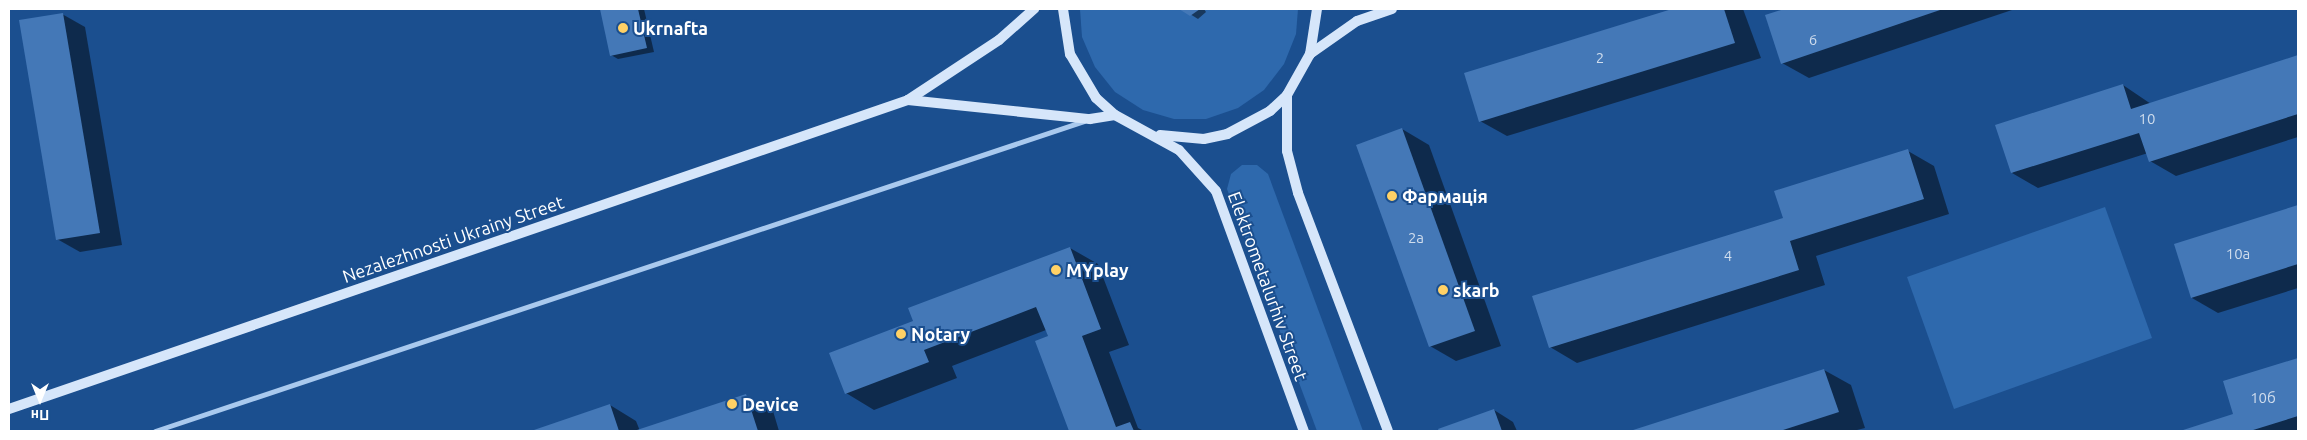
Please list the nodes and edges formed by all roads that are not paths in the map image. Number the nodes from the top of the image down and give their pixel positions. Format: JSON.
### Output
{"nodes":[{"id":1,"x":1034,"y":9,"type":"edge"},
{"id":2,"x":1063,"y":9,"type":"edge"},
{"id":3,"x":1317,"y":9,"type":"edge"},
{"id":4,"x":1392,"y":9,"type":"edge"},
{"id":5,"x":1310,"y":54,"type":"junction"},
{"id":6,"x":1287,"y":95,"type":"junction"},
{"id":7,"x":908,"y":100,"type":"junction"},
{"id":8,"x":1115,"y":115,"type":"junction"},
{"id":9,"x":1090,"y":119,"type":"junction"},
{"id":10,"x":1156,"y":135,"type":"junction"},
{"id":11,"x":9,"y":409,"type":"edge"},
{"id":12,"x":155,"y":431,"type":"edge"},
{"id":13,"x":1304,"y":431,"type":"edge"},
{"id":14,"x":1388,"y":431,"type":"edge"}],
"edges":[{"from":1,"to":7,"type":"main road"},
{"from":2,"to":8,"type":"main road","name":"Elektrometalurhiv Street"},
{"from":3,"to":5,"type":"main road"},
{"from":4,"to":5,"type":"main road"},
{"from":5,"to":6,"type":"main road"},
{"from":6,"to":10,"type":"main road"},
{"from":6,"to":14,"type":"main road"},
{"from":7,"to":9,"type":"main road"},
{"from":7,"to":11,"type":"main road","name":"Nezalezhnosti Ukrainy Street"},
{"from":8,"to":9,"type":"main road"},
{"from":8,"to":10,"type":"main road","name":"Elektrometalurhiv Street"},
{"from":9,"to":12,"type":"street"},
{"from":10,"to":13,"type":"main road","name":"Elektrometalurhiv Street"}]}
